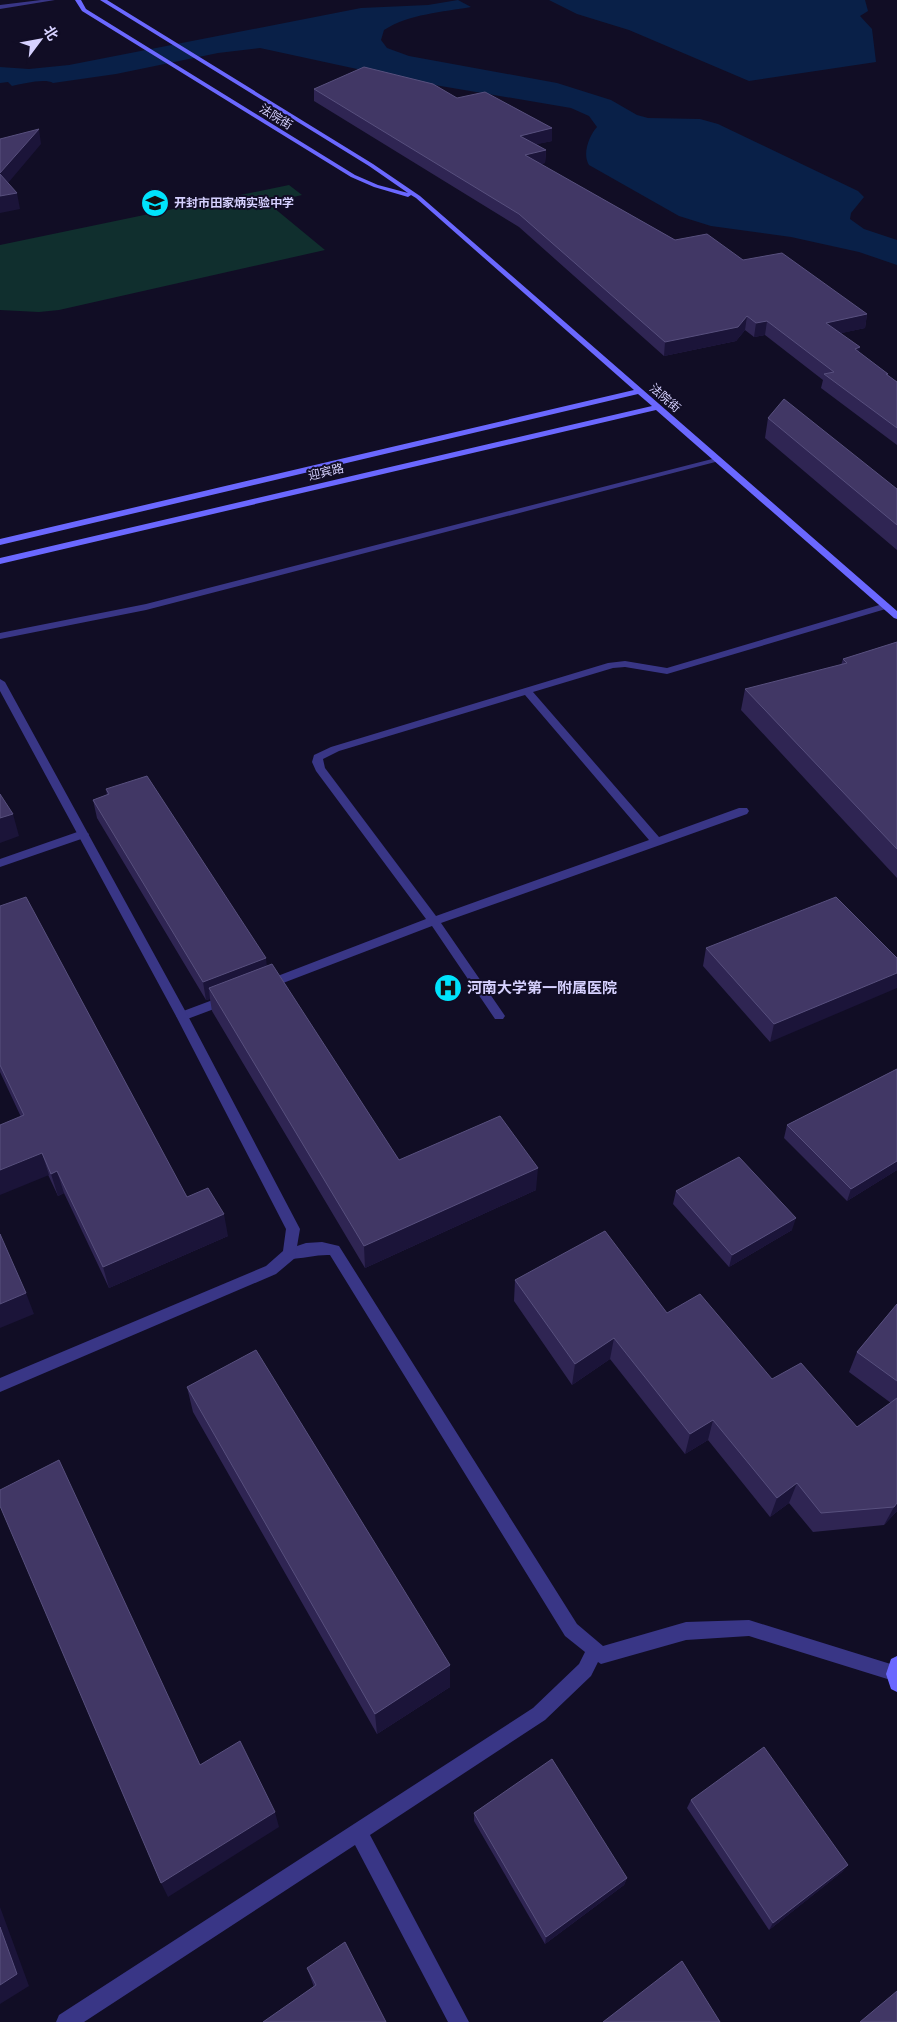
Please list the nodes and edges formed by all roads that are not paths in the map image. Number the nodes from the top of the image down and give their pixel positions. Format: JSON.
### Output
{"nodes":[{"id":1,"x":52,"y":0,"type":"edge"},
{"id":2,"x":78,"y":0,"type":"edge"},
{"id":3,"x":103,"y":0,"type":"edge"},
{"id":4,"x":0,"y":7,"type":"edge"},
{"id":5,"x":418,"y":197,"type":"junction"},
{"id":6,"x":639,"y":391,"type":"junction"},
{"id":7,"x":657,"y":406,"type":"junction"},
{"id":8,"x":719,"y":460,"type":"junction"},
{"id":9,"x":0,"y":542,"type":"edge"},
{"id":10,"x":0,"y":561,"type":"edge"},
{"id":11,"x":886,"y":606,"type":"junction"},
{"id":12,"x":897,"y":616,"type":"edge"},
{"id":13,"x":0,"y":636,"type":"edge"},
{"id":14,"x":0,"y":682,"type":"edge"},
{"id":15,"x":527,"y":691,"type":"junction"},
{"id":16,"x":743,"y":811,"type":"dead end"},
{"id":17,"x":83,"y":834,"type":"junction"},
{"id":18,"x":657,"y":842,"type":"junction"},
{"id":19,"x":0,"y":863,"type":"edge"},
{"id":20,"x":434,"y":921,"type":"junction"},
{"id":21,"x":257,"y":988,"type":"edge"},
{"id":22,"x":238,"y":995,"type":"edge"},
{"id":23,"x":182,"y":1016,"type":"junction"},
{"id":24,"x":499,"y":1016,"type":"dead end"},
{"id":25,"x":290,"y":1254,"type":"junction"},
{"id":26,"x":0,"y":1385,"type":"edge"},
{"id":27,"x":595,"y":1650,"type":"junction"},
{"id":28,"x":896,"y":1674,"type":"edge"},
{"id":29,"x":359,"y":1833,"type":"junction"},
{"id":30,"x":66,"y":2022,"type":"edge"},
{"id":31,"x":459,"y":2022,"type":"edge"}],
"edges":[{"from":1,"to":4,"type":"street"},
{"from":2,"to":5,"type":"street","name":"法院街"},
{"from":3,"to":5,"type":"street","name":"法院街"},
{"from":5,"to":6,"type":"street","name":"法院街"},
{"from":6,"to":7,"type":"street","name":"法院街"},
{"from":6,"to":9,"type":"street","name":"迎宾路"},
{"from":7,"to":8,"type":"street","name":"法院街"},
{"from":7,"to":10,"type":"street","name":"迎宾路"},
{"from":8,"to":11,"type":"street","name":"法院街"},
{"from":8,"to":13,"type":"street"},
{"from":11,"to":12,"type":"street","name":"法院街"},
{"from":11,"to":15,"type":"street"},
{"from":14,"to":17,"type":"street"},
{"from":15,"to":18,"type":"street"},
{"from":15,"to":20,"type":"street"},
{"from":16,"to":18,"type":"street"},
{"from":17,"to":19,"type":"street"},
{"from":17,"to":23,"type":"street"},
{"from":18,"to":20,"type":"street"},
{"from":20,"to":21,"type":"street"},
{"from":20,"to":24,"type":"street"},
{"from":22,"to":23,"type":"street"},
{"from":23,"to":25,"type":"street"},
{"from":25,"to":26,"type":"street"},
{"from":25,"to":27,"type":"street"},
{"from":27,"to":28,"type":"street"},
{"from":27,"to":29,"type":"street"},
{"from":29,"to":30,"type":"street"},
{"from":29,"to":31,"type":"street"}]}
